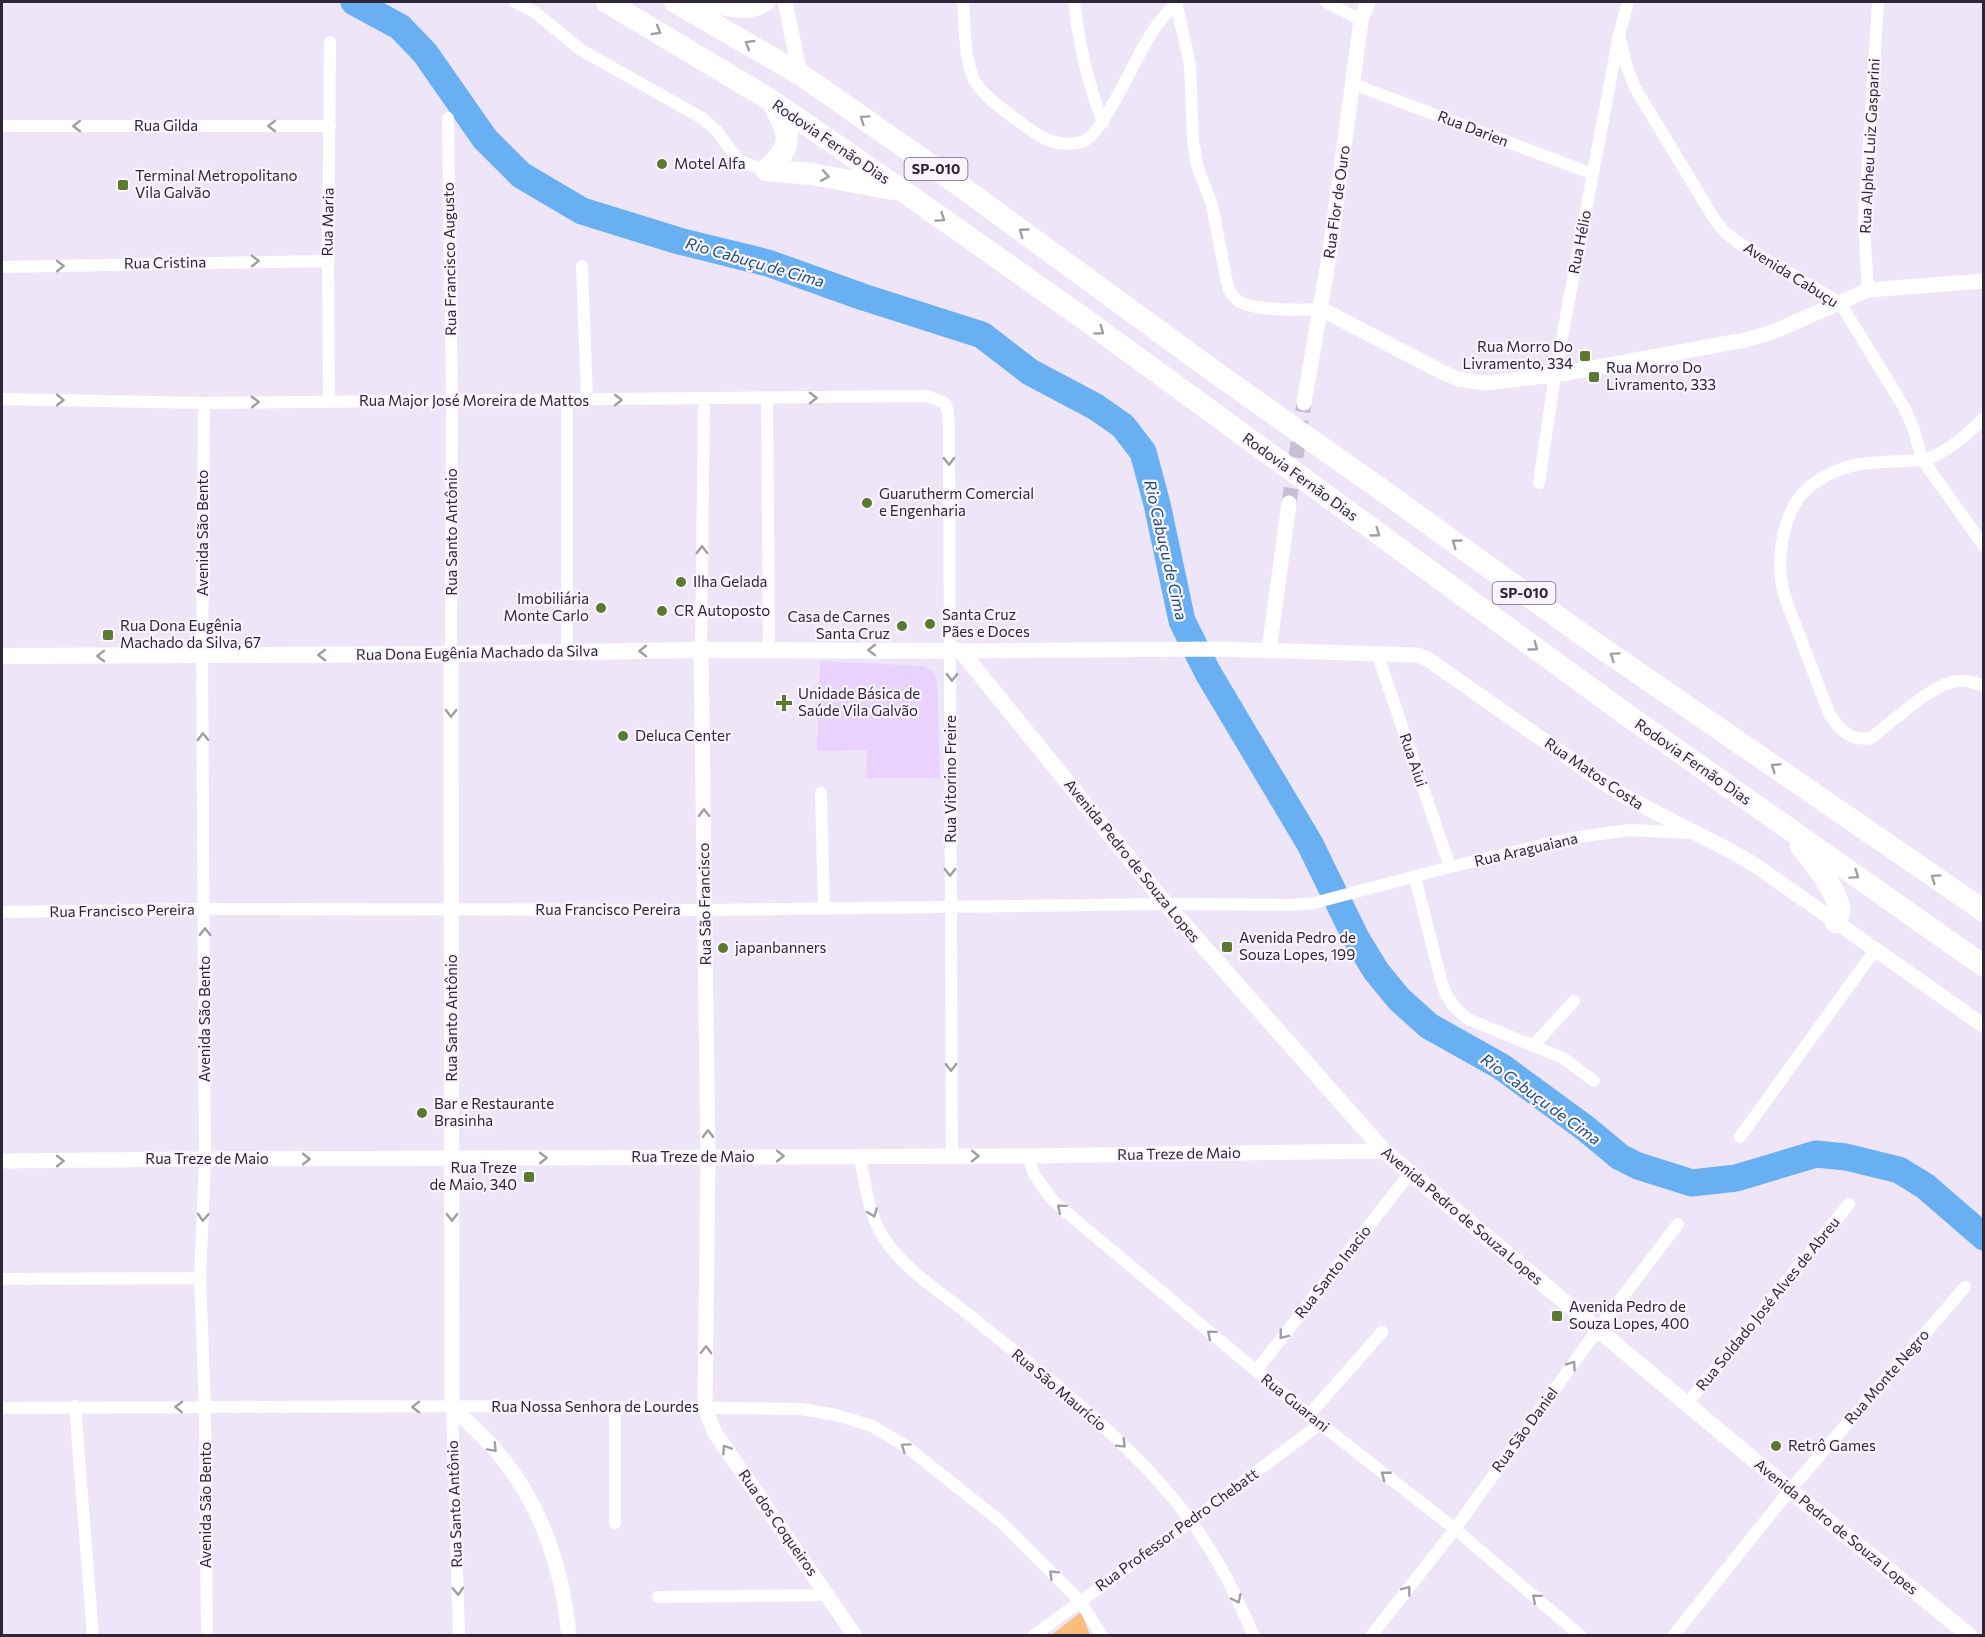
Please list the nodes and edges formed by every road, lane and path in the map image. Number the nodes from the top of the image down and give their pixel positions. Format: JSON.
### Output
{"nodes":[{"id":1,"x":515,"y":2,"type":"edge"},
{"id":2,"x":607,"y":2,"type":"edge"},
{"id":3,"x":675,"y":2,"type":"edge"},
{"id":4,"x":698,"y":2,"type":"edge"},
{"id":5,"x":768,"y":2,"type":"edge"},
{"id":6,"x":785,"y":2,"type":"edge"},
{"id":7,"x":963,"y":2,"type":"edge"},
{"id":8,"x":1074,"y":2,"type":"edge"},
{"id":9,"x":1176,"y":2,"type":"edge"},
{"id":10,"x":1326,"y":2,"type":"edge"},
{"id":11,"x":1368,"y":2,"type":"edge"},
{"id":12,"x":1628,"y":2,"type":"edge"},
{"id":13,"x":1878,"y":2,"type":"edge"},
{"id":14,"x":1361,"y":20,"type":"junction"},
{"id":15,"x":1619,"y":35,"type":"junction"},
{"id":16,"x":330,"y":42,"type":"dead end"},
{"id":17,"x":800,"y":74,"type":"junction"},
{"id":18,"x":1353,"y":84,"type":"junction"},
{"id":19,"x":772,"y":102,"type":"junction"},
{"id":20,"x":448,"y":118,"type":"dead end"},
{"id":21,"x":1103,"y":122,"type":"junction"},
{"id":22,"x":2,"y":126,"type":"edge"},
{"id":23,"x":330,"y":126,"type":"junction"},
{"id":24,"x":766,"y":170,"type":"junction"},
{"id":25,"x":1593,"y":174,"type":"junction"},
{"id":26,"x":903,"y":191,"type":"junction"},
{"id":27,"x":328,"y":261,"type":"junction"},
{"id":28,"x":582,"y":266,"type":"dead end"},
{"id":29,"x":2,"y":267,"type":"edge"},
{"id":30,"x":1983,"y":281,"type":"edge"},
{"id":31,"x":1868,"y":291,"type":"junction"},
{"id":32,"x":1840,"y":303,"type":"junction"},
{"id":33,"x":1321,"y":309,"type":"junction"},
{"id":34,"x":1555,"y":375,"type":"junction"},
{"id":35,"x":2,"y":399,"type":"edge"},
{"id":36,"x":704,"y":399,"type":"junction"},
{"id":37,"x":767,"y":399,"type":"junction"},
{"id":38,"x":567,"y":400,"type":"junction"},
{"id":39,"x":587,"y":400,"type":"junction"},
{"id":40,"x":328,"y":401,"type":"junction"},
{"id":41,"x":452,"y":401,"type":"junction"},
{"id":42,"x":1304,"y":402,"type":"tunnel mouth"},
{"id":43,"x":204,"y":403,"type":"junction"},
{"id":44,"x":945,"y":403,"type":"joint"},
{"id":45,"x":1983,"y":418,"type":"edge"},
{"id":46,"x":1922,"y":459,"type":"junction"},
{"id":47,"x":1539,"y":483,"type":"dead end"},
{"id":48,"x":1289,"y":503,"type":"tunnel mouth"},
{"id":49,"x":1983,"y":546,"type":"edge"},
{"id":50,"x":701,"y":650,"type":"junction"},
{"id":51,"x":957,"y":650,"type":"junction"},
{"id":52,"x":1166,"y":650,"type":"joint"},
{"id":53,"x":1269,"y":650,"type":"junction"},
{"id":54,"x":769,"y":651,"type":"junction"},
{"id":55,"x":567,"y":653,"type":"junction"},
{"id":56,"x":1377,"y":653,"type":"junction"},
{"id":57,"x":451,"y":654,"type":"junction"},
{"id":58,"x":202,"y":655,"type":"junction"},
{"id":59,"x":2,"y":656,"type":"edge"},
{"id":60,"x":1983,"y":686,"type":"edge"},
{"id":61,"x":821,"y":793,"type":"dead end"},
{"id":62,"x":1789,"y":830,"type":"junction"},
{"id":63,"x":1698,"y":833,"type":"junction"},
{"id":64,"x":1450,"y":867,"type":"junction"},
{"id":65,"x":1415,"y":877,"type":"junction"},
{"id":66,"x":1358,"y":893,"type":"joint"},
{"id":67,"x":1166,"y":904,"type":"junction"},
{"id":68,"x":950,"y":907,"type":"junction"},
{"id":69,"x":205,"y":909,"type":"junction"},
{"id":70,"x":824,"y":909,"type":"junction"},
{"id":71,"x":452,"y":910,"type":"junction"},
{"id":72,"x":705,"y":910,"type":"junction"},
{"id":73,"x":1983,"y":911,"type":"edge"},
{"id":74,"x":2,"y":912,"type":"edge"},
{"id":75,"x":1836,"y":922,"type":"junction"},
{"id":76,"x":1875,"y":950,"type":"junction"},
{"id":77,"x":1983,"y":966,"type":"edge"},
{"id":78,"x":1574,"y":1001,"type":"dead end"},
{"id":79,"x":1983,"y":1026,"type":"edge"},
{"id":80,"x":1533,"y":1046,"type":"junction"},
{"id":81,"x":1594,"y":1080,"type":"dead end"},
{"id":82,"x":1740,"y":1137,"type":"dead end"},
{"id":83,"x":1384,"y":1152,"type":"junction"},
{"id":84,"x":952,"y":1155,"type":"junction"},
{"id":85,"x":708,"y":1156,"type":"junction"},
{"id":86,"x":860,"y":1156,"type":"junction"},
{"id":87,"x":1028,"y":1156,"type":"junction"},
{"id":88,"x":205,"y":1159,"type":"junction"},
{"id":89,"x":452,"y":1159,"type":"junction"},
{"id":90,"x":2,"y":1161,"type":"edge"},
{"id":91,"x":1410,"y":1173,"type":"junction"},
{"id":92,"x":1849,"y":1204,"type":"dead end"},
{"id":93,"x":1678,"y":1224,"type":"dead end"},
{"id":94,"x":200,"y":1278,"type":"junction"},
{"id":95,"x":2,"y":1279,"type":"edge"},
{"id":96,"x":1965,"y":1287,"type":"dead end"},
{"id":97,"x":1598,"y":1329,"type":"junction"},
{"id":98,"x":1382,"y":1332,"type":"dead end"},
{"id":99,"x":1256,"y":1371,"type":"junction"},
{"id":100,"x":1687,"y":1404,"type":"junction"},
{"id":101,"x":75,"y":1406,"type":"junction"},
{"id":102,"x":452,"y":1406,"type":"junction"},
{"id":103,"x":615,"y":1407,"type":"junction"},
{"id":104,"x":2,"y":1408,"type":"edge"},
{"id":105,"x":205,"y":1408,"type":"junction"},
{"id":106,"x":705,"y":1408,"type":"junction"},
{"id":107,"x":1309,"y":1415,"type":"junction"},
{"id":108,"x":1320,"y":1424,"type":"junction"},
{"id":109,"x":1791,"y":1490,"type":"junction"},
{"id":110,"x":1191,"y":1521,"type":"junction"},
{"id":111,"x":615,"y":1523,"type":"dead end"},
{"id":112,"x":1455,"y":1529,"type":"junction"},
{"id":113,"x":828,"y":1595,"type":"junction"},
{"id":114,"x":658,"y":1597,"type":"dead end"},
{"id":115,"x":1080,"y":1601,"type":"junction"},
{"id":116,"x":93,"y":1635,"type":"edge"},
{"id":117,"x":207,"y":1635,"type":"edge"},
{"id":118,"x":459,"y":1635,"type":"edge"},
{"id":119,"x":569,"y":1635,"type":"edge"},
{"id":120,"x":855,"y":1635,"type":"edge"},
{"id":121,"x":1033,"y":1635,"type":"edge"},
{"id":122,"x":1102,"y":1635,"type":"edge"},
{"id":123,"x":1254,"y":1635,"type":"edge"},
{"id":124,"x":1371,"y":1635,"type":"edge"},
{"id":125,"x":1581,"y":1635,"type":"edge"},
{"id":126,"x":1673,"y":1635,"type":"edge"},
{"id":127,"x":1970,"y":1635,"type":"edge"}],
"edges":[{"from":1,"to":24,"type":"street"},
{"from":2,"to":19,"type":"highway","name":"Rodovia Fernão Dias","number":"SP-010","one_way":true},
{"from":17,"to":3,"type":"highway","number":"SP-010","one_way":true},
{"from":4,"to":5,"type":"street"},
{"from":6,"to":17,"type":"street"},
{"from":7,"to":21,"type":"street"},
{"from":8,"to":21,"type":"street"},
{"from":9,"to":21,"type":"street"},
{"from":9,"to":33,"type":"street"},
{"from":10,"to":14,"type":"street"},
{"from":11,"to":14,"type":"street","name":"Rua Flor de Ouro"},
{"from":12,"to":15,"type":"street","name":"Rua Hélio"},
{"from":13,"to":31,"type":"street","name":"Rua Alpheu Luiz Gasparini"},
{"from":14,"to":18,"type":"street","name":"Rua Flor de Ouro"},
{"from":15,"to":25,"type":"street","name":"Rua Hélio"},
{"from":15,"to":32,"type":"street","name":"Avenida Cabuçu"},
{"from":16,"to":23,"type":"street","name":"Rua Maria"},
{"from":73,"to":17,"type":"highway","number":"SP-010","one_way":true},
{"from":18,"to":25,"type":"street","name":"Rua Darien"},
{"from":18,"to":33,"type":"street","name":"Rua Flor de Ouro"},
{"from":19,"to":24,"type":"highway"},
{"from":19,"to":26,"type":"highway","name":"Rodovia Fernão Dias","number":"SP-010"},
{"from":20,"to":41,"type":"street","name":"Rua Francisco Augusto"},
{"from":23,"to":22,"type":"street","name":"Rua Gilda","one_way":true},
{"from":23,"to":27,"type":"street","name":"Rua Maria"},
{"from":24,"to":26,"type":"highway","one_way":true},
{"from":25,"to":34,"type":"street","name":"Rua Hélio"},
{"from":26,"to":62,"type":"highway","name":"Rodovia Fernão Dias","number":"SP-010","one_way":true},
{"from":29,"to":27,"type":"street","name":"Rua Cristina","one_way":true},
{"from":27,"to":40,"type":"street","name":"Rua Maria"},
{"from":28,"to":39,"type":"street"},
{"from":30,"to":31,"type":"street"},
{"from":31,"to":32,"type":"street"},
{"from":32,"to":34,"type":"street"},
{"from":32,"to":46,"type":"street","name":"Avenida Cabuçu"},
{"from":33,"to":34,"type":"street"},
{"from":33,"to":42,"type":"street","name":"Rua Flor de Ouro"},
{"from":34,"to":47,"type":"street","name":"Rua Hélio"},
{"from":35,"to":43,"type":"street","name":"Rua Major José Moreira de Mattos","one_way":true},
{"from":36,"to":37,"type":"street","name":"Rua Major José Moreira de Mattos"},
{"from":39,"to":36,"type":"street","name":"Rua Major José Moreira de Mattos","one_way":true},
{"from":50,"to":36,"type":"street","name":"Rua São Francisco","one_way":true},
{"from":37,"to":44,"type":"street","name":"Rua Major José Moreira de Mattos","one_way":true},
{"from":37,"to":54,"type":"street"},
{"from":38,"to":39,"type":"street","name":"Rua Major José Moreira de Mattos"},
{"from":38,"to":41,"type":"street","name":"Rua Major José Moreira de Mattos"},
{"from":38,"to":55,"type":"street"},
{"from":40,"to":41,"type":"street","name":"Rua Major José Moreira de Mattos"},
{"from":43,"to":40,"type":"street","name":"Rua Major José Moreira de Mattos","one_way":true},
{"from":41,"to":57,"type":"street","name":"Rua Santo Antônio"},
{"from":43,"to":58,"type":"street","name":"Avenida São Bento"},
{"from":44,"to":51,"type":"street","name":"Rua Vitorino Freire","one_way":true},
{"from":45,"to":46,"type":"street"},
{"from":46,"to":49,"type":"street","name":"Avenida Cabuçu"},
{"from":46,"to":60,"type":"street"},
{"from":48,"to":53,"type":"street"},
{"from":50,"to":54,"type":"main road","name":"Rua Dona Eugênia Machado da Silva"},
{"from":50,"to":55,"type":"main road","name":"Rua Dona Eugênia Machado da Silva","one_way":true},
{"from":72,"to":50,"type":"street","name":"Rua São Francisco","one_way":true},
{"from":51,"to":52,"type":"street","name":"Rua Dona Eugênia Machado da Silva"},
{"from":51,"to":54,"type":"main road","name":"Rua Dona Eugênia Machado da Silva","one_way":true},
{"from":51,"to":67,"type":"main road","name":"Avenida Pedro de Souza Lopes"},
{"from":51,"to":68,"type":"street","name":"Rua Vitorino Freire","one_way":true},
{"from":52,"to":53,"type":"street","name":"Rua Matos Costa"},
{"from":53,"to":56,"type":"street","name":"Rua Matos Costa"},
{"from":55,"to":57,"type":"main road","name":"Rua Dona Eugênia Machado da Silva"},
{"from":56,"to":63,"type":"street","name":"Rua Matos Costa"},
{"from":56,"to":64,"type":"street","name":"Rua Aiui"},
{"from":57,"to":58,"type":"main road","name":"Rua Dona Eugênia Machado da Silva","one_way":true},
{"from":57,"to":71,"type":"street","name":"Rua Santo Antônio","one_way":true},
{"from":58,"to":59,"type":"main road","name":"Rua Dona Eugênia Machado da Silva","one_way":true},
{"from":69,"to":58,"type":"street","name":"Avenida São Bento","one_way":true},
{"from":61,"to":70,"type":"street"},
{"from":62,"to":75,"type":"highway"},
{"from":62,"to":77,"type":"highway","name":"Rodovia Fernão Dias","number":"SP-010","one_way":true},
{"from":63,"to":64,"type":"street","name":"Rua Araguaiana"},
{"from":63,"to":75,"type":"street","name":"Rua Matos Costa"},
{"from":64,"to":65,"type":"street","name":"Rua Araguaiana"},
{"from":65,"to":66,"type":"street","name":"Rua Araguaiana"},
{"from":65,"to":80,"type":"street"},
{"from":66,"to":67,"type":"street","name":"Rua Francisco Pereira"},
{"from":67,"to":68,"type":"street","name":"Rua Francisco Pereira"},
{"from":67,"to":83,"type":"main road","name":"Avenida Pedro de Souza Lopes"},
{"from":68,"to":70,"type":"street","name":"Rua Francisco Pereira"},
{"from":68,"to":84,"type":"street","name":"Rua Vitorino Freire","one_way":true},
{"from":69,"to":71,"type":"street","name":"Rua Francisco Pereira"},
{"from":69,"to":74,"type":"street","name":"Rua Francisco Pereira"},
{"from":88,"to":69,"type":"street","name":"Avenida São Bento","one_way":true},
{"from":70,"to":72,"type":"street","name":"Rua Francisco Pereira"},
{"from":71,"to":72,"type":"street","name":"Rua Francisco Pereira"},
{"from":71,"to":89,"type":"street","name":"Rua Santo Antônio"},
{"from":85,"to":72,"type":"street","name":"Rua São Francisco","one_way":true},
{"from":75,"to":76,"type":"street","name":"Rua Matos Costa"},
{"from":76,"to":79,"type":"street","name":"Rua Matos Costa"},
{"from":76,"to":82,"type":"street"},
{"from":78,"to":80,"type":"street"},
{"from":80,"to":81,"type":"street"},
{"from":83,"to":87,"type":"street","name":"Rua Treze de Maio"},
{"from":83,"to":91,"type":"main road","name":"Avenida Pedro de Souza Lopes"},
{"from":84,"to":86,"type":"street","name":"Rua Treze de Maio"},
{"from":84,"to":87,"type":"street","name":"Rua Treze de Maio","one_way":true},
{"from":85,"to":86,"type":"street","name":"Rua Treze de Maio","one_way":true},
{"from":89,"to":85,"type":"street","name":"Rua Treze de Maio","one_way":true},
{"from":106,"to":85,"type":"street","name":"Rua São Francisco","one_way":true},
{"from":86,"to":110,"type":"street","name":"Rua São Maurício","one_way":true},
{"from":99,"to":87,"type":"street","name":"Rua Guarani","one_way":true},
{"from":88,"to":89,"type":"street","name":"Rua Treze de Maio","one_way":true},
{"from":90,"to":88,"type":"street","name":"Rua Treze de Maio","one_way":true},
{"from":88,"to":94,"type":"street","name":"Avenida São Bento","one_way":true},
{"from":89,"to":102,"type":"street","name":"Rua Santo Antônio","one_way":true},
{"from":91,"to":97,"type":"main road","name":"Avenida Pedro de Souza Lopes"},
{"from":91,"to":99,"type":"street","name":"Rua Santo Inacio","one_way":true},
{"from":92,"to":100,"type":"street","name":"Rua Soldado José Alves de Abreu"},
{"from":93,"to":97,"type":"street","name":"Rua São Daniel"},
{"from":94,"to":95,"type":"street"},
{"from":94,"to":105,"type":"street","name":"Avenida São Bento"},
{"from":96,"to":109,"type":"street","name":"Rua Monte Negro"},
{"from":97,"to":100,"type":"main road","name":"Avenida Pedro de Souza Lopes"},
{"from":112,"to":97,"type":"street","name":"Rua São Daniel","one_way":true},
{"from":98,"to":107,"type":"street"},
{"from":99,"to":107,"type":"street","name":"Rua Guarani"},
{"from":100,"to":109,"type":"main road","name":"Avenida Pedro de Souza Lopes"},
{"from":101,"to":104,"type":"street","name":"Rua Nossa Senhora de Lourdes"},
{"from":105,"to":101,"type":"street","name":"Rua Nossa Senhora de Lourdes","one_way":true},
{"from":101,"to":116,"type":"street"},
{"from":102,"to":103,"type":"street","name":"Rua Nossa Senhora de Lourdes"},
{"from":102,"to":105,"type":"street","name":"Rua Nossa Senhora de Lourdes","one_way":true},
{"from":102,"to":118,"type":"street","name":"Rua Santo Antônio","one_way":true},
{"from":102,"to":119,"type":"street","one_way":true},
{"from":103,"to":106,"type":"street","name":"Rua Nossa Senhora de Lourdes"},
{"from":103,"to":111,"type":"street"},
{"from":105,"to":117,"type":"street","name":"Avenida São Bento"},
{"from":113,"to":106,"type":"street","name":"Rua dos Coqueiros","one_way":true},
{"from":115,"to":106,"type":"street","name":"Rua Nossa Senhora de Lourdes","one_way":true},
{"from":107,"to":108,"type":"street","name":"Rua Guarani"},
{"from":108,"to":110,"type":"street","name":"Rua Professor Pedro Chebatt"},
{"from":112,"to":108,"type":"street","name":"Rua Guarani","one_way":true},
{"from":109,"to":126,"type":"street","name":"Rua Monte Negro"},
{"from":109,"to":127,"type":"main road","name":"Avenida Pedro de Souza Lopes"},
{"from":110,"to":115,"type":"street","name":"Rua Professor Pedro Chebatt"},
{"from":110,"to":123,"type":"street","name":"Rua São Maurício","one_way":true},
{"from":124,"to":112,"type":"street","name":"Rua São Daniel","one_way":true},
{"from":125,"to":112,"type":"street","name":"Rua Guarani","one_way":true},
{"from":113,"to":114,"type":"street"},
{"from":113,"to":120,"type":"street","name":"Rua dos Coqueiros"},
{"from":115,"to":121,"type":"street","name":"Rua Professor Pedro Chebatt"},
{"from":115,"to":122,"type":"street","name":"Rua Nossa Senhora de Lourdes"}]}
